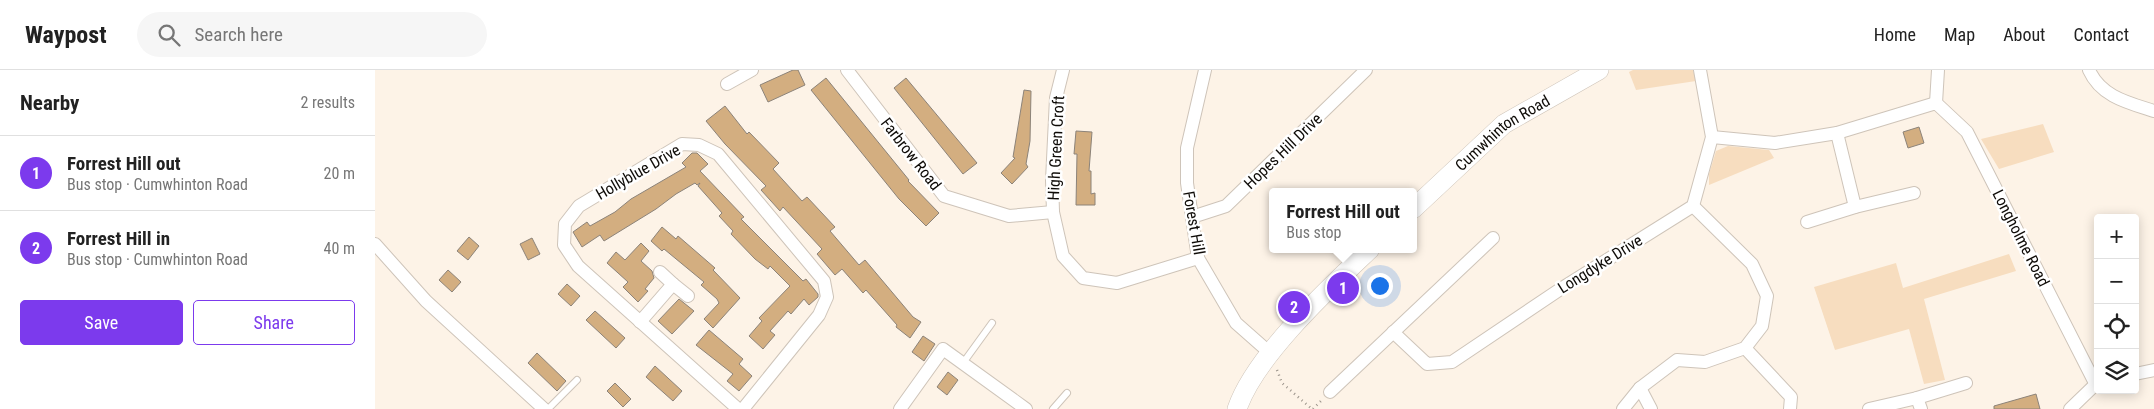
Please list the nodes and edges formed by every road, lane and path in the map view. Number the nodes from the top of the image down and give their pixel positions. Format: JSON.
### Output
{"nodes":[{"id":1,"x":752,"y":70,"type":"edge"},
{"id":2,"x":847,"y":70,"type":"edge"},
{"id":3,"x":1063,"y":70,"type":"edge"},
{"id":4,"x":1205,"y":70,"type":"edge"},
{"id":5,"x":1366,"y":70,"type":"edge"},
{"id":6,"x":1599,"y":70,"type":"edge"},
{"id":7,"x":1700,"y":70,"type":"edge"},
{"id":8,"x":1938,"y":70,"type":"edge"},
{"id":9,"x":2089,"y":70,"type":"edge"},
{"id":10,"x":727,"y":84,"type":"dead end"},
{"id":11,"x":1936,"y":103,"type":"junction"},
{"id":12,"x":2154,"y":110,"type":"edge"},
{"id":13,"x":1837,"y":133,"type":"junction"},
{"id":14,"x":1713,"y":137,"type":"junction"},
{"id":15,"x":1914,"y":193,"type":"dead end"},
{"id":16,"x":1417,"y":205,"type":"edge"},
{"id":17,"x":1693,"y":206,"type":"junction"},
{"id":18,"x":1855,"y":206,"type":"junction"},
{"id":19,"x":1053,"y":212,"type":"junction"},
{"id":20,"x":1192,"y":217,"type":"junction"},
{"id":21,"x":1807,"y":222,"type":"dead end"},
{"id":22,"x":1493,"y":238,"type":"dead end"},
{"id":23,"x":375,"y":244,"type":"edge"},
{"id":24,"x":1366,"y":253,"type":"edge"},
{"id":25,"x":1198,"y":258,"type":"junction"},
{"id":26,"x":660,"y":272,"type":"dead end"},
{"id":27,"x":673,"y":284,"type":"junction"},
{"id":28,"x":687,"y":296,"type":"dead end"},
{"id":29,"x":640,"y":322,"type":"junction"},
{"id":30,"x":992,"y":323,"type":"dead end"},
{"id":31,"x":1393,"y":332,"type":"junction"},
{"id":32,"x":1745,"y":348,"type":"junction"},
{"id":33,"x":1270,"y":353,"type":"junction"},
{"id":34,"x":963,"y":363,"type":"junction"},
{"id":35,"x":2154,"y":370,"type":"edge"},
{"id":36,"x":2139,"y":373,"type":"edge"},
{"id":37,"x":2094,"y":379,"type":"edge"},
{"id":38,"x":577,"y":380,"type":"dead end"},
{"id":39,"x":1966,"y":383,"type":"dead end"},
{"id":40,"x":2094,"y":385,"type":"edge"},
{"id":41,"x":1640,"y":388,"type":"junction"},
{"id":42,"x":1330,"y":392,"type":"dead end"},
{"id":43,"x":1067,"y":393,"type":"dead end"},
{"id":44,"x":1919,"y":404,"type":"edge"},
{"id":45,"x":544,"y":409,"type":"edge"},
{"id":46,"x":548,"y":409,"type":"edge"},
{"id":47,"x":738,"y":409,"type":"edge"},
{"id":48,"x":743,"y":409,"type":"edge"},
{"id":49,"x":900,"y":409,"type":"edge"},
{"id":50,"x":1026,"y":409,"type":"edge"},
{"id":51,"x":1053,"y":409,"type":"edge"},
{"id":52,"x":1237,"y":409,"type":"edge"},
{"id":53,"x":1312,"y":409,"type":"edge"},
{"id":54,"x":1623,"y":409,"type":"edge"},
{"id":55,"x":1651,"y":409,"type":"edge"},
{"id":56,"x":1790,"y":409,"type":"edge"},
{"id":57,"x":1869,"y":409,"type":"edge"},
{"id":58,"x":2070,"y":409,"type":"edge"}],
"edges":[{"from":1,"to":10,"type":"street"},
{"from":2,"to":19,"type":"street","name":"Farbrow Road"},
{"from":3,"to":19,"type":"street","name":"High Green Croft"},
{"from":4,"to":20,"type":"street","name":"Forest Hill"},
{"from":5,"to":20,"type":"street","name":"Hopes Hill Drive"},
{"from":6,"to":16,"type":"street","name":"Cumwhinton Road"},
{"from":7,"to":14,"type":"street"},
{"from":8,"to":11,"type":"street"},
{"from":9,"to":12,"type":"street"},
{"from":11,"to":13,"type":"street"},
{"from":11,"to":37,"type":"street","name":"Longholme Road"},
{"from":13,"to":14,"type":"street"},
{"from":13,"to":18,"type":"street"},
{"from":14,"to":17,"type":"street"},
{"from":15,"to":18,"type":"street"},
{"from":17,"to":31,"type":"street","name":"Longdyke Drive"},
{"from":17,"to":32,"type":"street"},
{"from":18,"to":21,"type":"street"},
{"from":19,"to":25,"type":"street","name":"High Green Croft"},
{"from":20,"to":25,"type":"street","name":"Forest Hill"},
{"from":22,"to":31,"type":"street"},
{"from":23,"to":45,"type":"street"},
{"from":24,"to":33,"type":"street"},
{"from":25,"to":33,"type":"street","name":"Forest Hill"},
{"from":26,"to":27,"type":"street"},
{"from":27,"to":28,"type":"street"},
{"from":27,"to":29,"type":"street"},
{"from":29,"to":47,"type":"street","name":"Hollyblue Drive"},
{"from":29,"to":48,"type":"street","name":"Hollyblue Drive"},
{"from":30,"to":34,"type":"lane"},
{"from":31,"to":42,"type":"street"},
{"from":32,"to":41,"type":"street"},
{"from":32,"to":56,"type":"street"},
{"from":33,"to":52,"type":"street"},
{"from":33,"to":53,"type":"path"},
{"from":34,"to":49,"type":"street"},
{"from":34,"to":50,"type":"street"},
{"from":35,"to":36,"type":"street"},
{"from":38,"to":46,"type":"lane"},
{"from":39,"to":44,"type":"street"},
{"from":40,"to":58,"type":"street","name":"Longholme Road"},
{"from":41,"to":54,"type":"street"},
{"from":41,"to":55,"type":"street"},
{"from":43,"to":51,"type":"lane"},
{"from":44,"to":57,"type":"street"}]}
